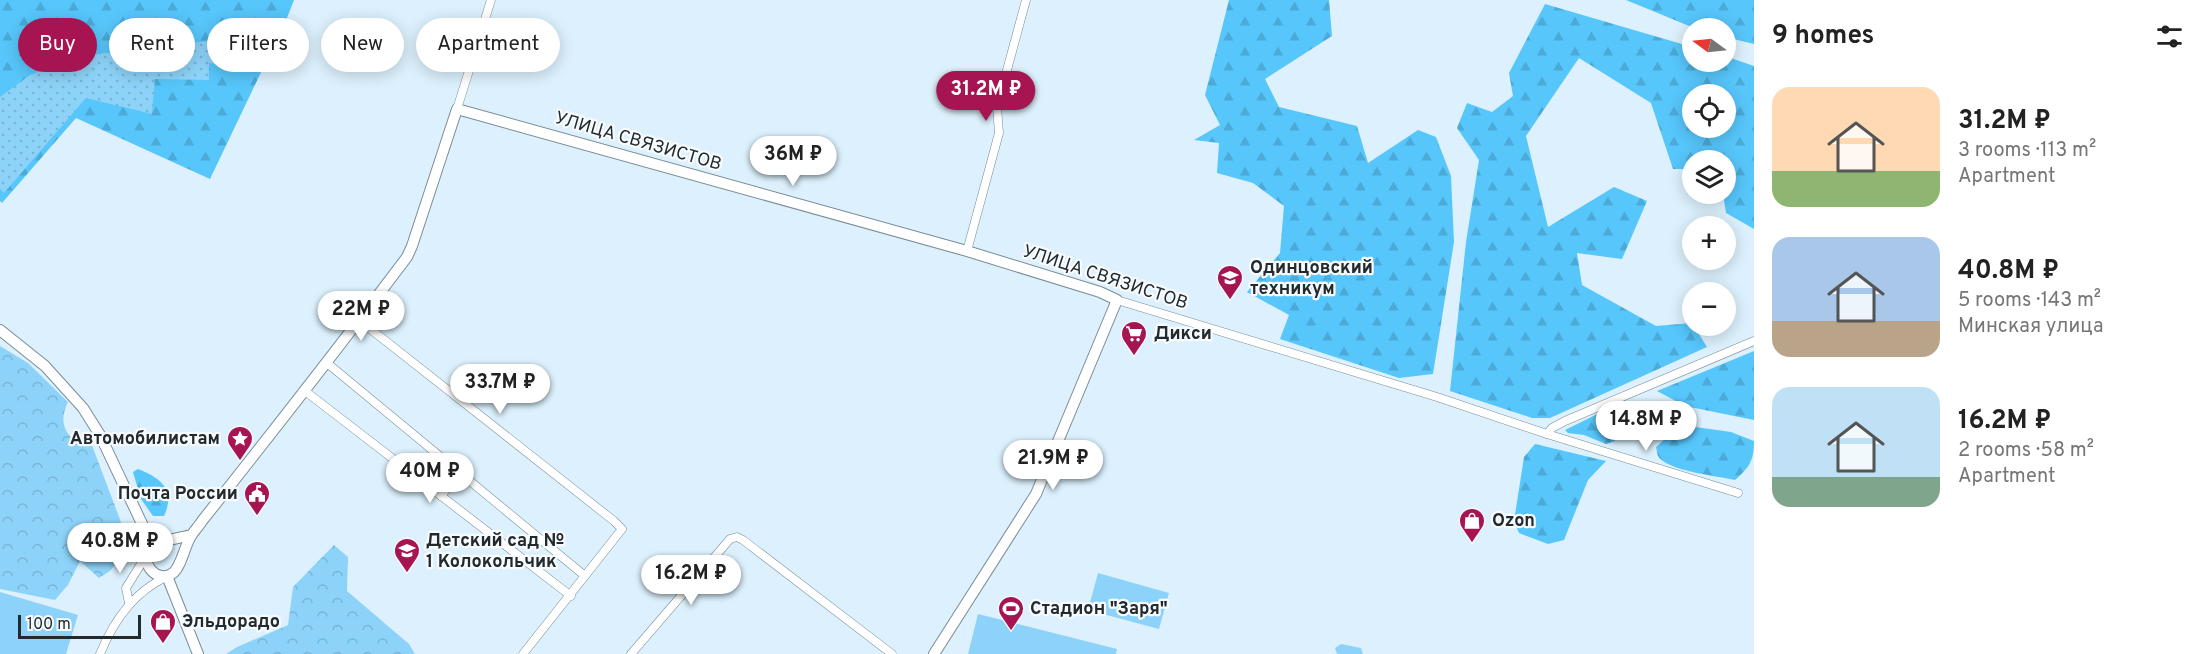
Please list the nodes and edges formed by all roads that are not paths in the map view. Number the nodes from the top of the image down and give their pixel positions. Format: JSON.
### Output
{"nodes":[{"id":1,"x":491,"y":0,"type":"edge"},
{"id":2,"x":1026,"y":0,"type":"edge"},
{"id":3,"x":457,"y":109,"type":"junction"},
{"id":4,"x":967,"y":251,"type":"junction"},
{"id":5,"x":1117,"y":300,"type":"junction"},
{"id":6,"x":359,"y":320,"type":"junction"},
{"id":7,"x":0,"y":330,"type":"edge"},
{"id":8,"x":1754,"y":341,"type":"edge"},
{"id":9,"x":327,"y":363,"type":"junction"},
{"id":10,"x":305,"y":391,"type":"junction"},
{"id":11,"x":1547,"y":434,"type":"junction"},
{"id":12,"x":460,"y":473,"type":"junction"},
{"id":13,"x":1738,"y":494,"type":"dead end"},
{"id":14,"x":441,"y":496,"type":"junction"},
{"id":15,"x":191,"y":535,"type":"junction"},
{"id":16,"x":154,"y":548,"type":"junction"},
{"id":17,"x":180,"y":561,"type":"junction"},
{"id":18,"x":167,"y":576,"type":"junction"},
{"id":19,"x":585,"y":576,"type":"junction"},
{"id":20,"x":571,"y":596,"type":"junction"},
{"id":21,"x":129,"y":603,"type":"junction"},
{"id":22,"x":100,"y":654,"type":"edge"},
{"id":23,"x":198,"y":654,"type":"edge"},
{"id":24,"x":523,"y":654,"type":"edge"},
{"id":25,"x":631,"y":654,"type":"edge"},
{"id":26,"x":892,"y":654,"type":"edge"},
{"id":27,"x":934,"y":654,"type":"edge"}],
"edges":[{"from":1,"to":3,"type":"street"},
{"from":2,"to":4,"type":"street"},
{"from":3,"to":4,"type":"street","name":"УЛИЦА СВЯЗИСТОВ"},
{"from":3,"to":6,"type":"street"},
{"from":4,"to":5,"type":"street","name":"УЛИЦА СВЯЗИСТОВ"},
{"from":5,"to":11,"type":"street","name":"УЛИЦА СВЯЗИСТОВ"},
{"from":5,"to":27,"type":"street"},
{"from":6,"to":9,"type":"street"},
{"from":6,"to":19,"type":"street"},
{"from":7,"to":16,"type":"street"},
{"from":8,"to":11,"type":"street"},
{"from":9,"to":10,"type":"street"},
{"from":9,"to":12,"type":"street"},
{"from":10,"to":14,"type":"street"},
{"from":10,"to":15,"type":"street"},
{"from":11,"to":13,"type":"street","name":"УЛИЦА СВЯЗИСТОВ"},
{"from":12,"to":14,"type":"street"},
{"from":12,"to":19,"type":"street"},
{"from":14,"to":20,"type":"street"},
{"from":15,"to":16,"type":"street"},
{"from":15,"to":17,"type":"street"},
{"from":16,"to":17,"type":"street"},
{"from":16,"to":18,"type":"street"},
{"from":16,"to":21,"type":"street"},
{"from":17,"to":18,"type":"street"},
{"from":18,"to":21,"type":"street"},
{"from":18,"to":23,"type":"street"},
{"from":19,"to":20,"type":"street"},
{"from":20,"to":24,"type":"street"},
{"from":21,"to":22,"type":"street"},
{"from":25,"to":26,"type":"street"}]}
